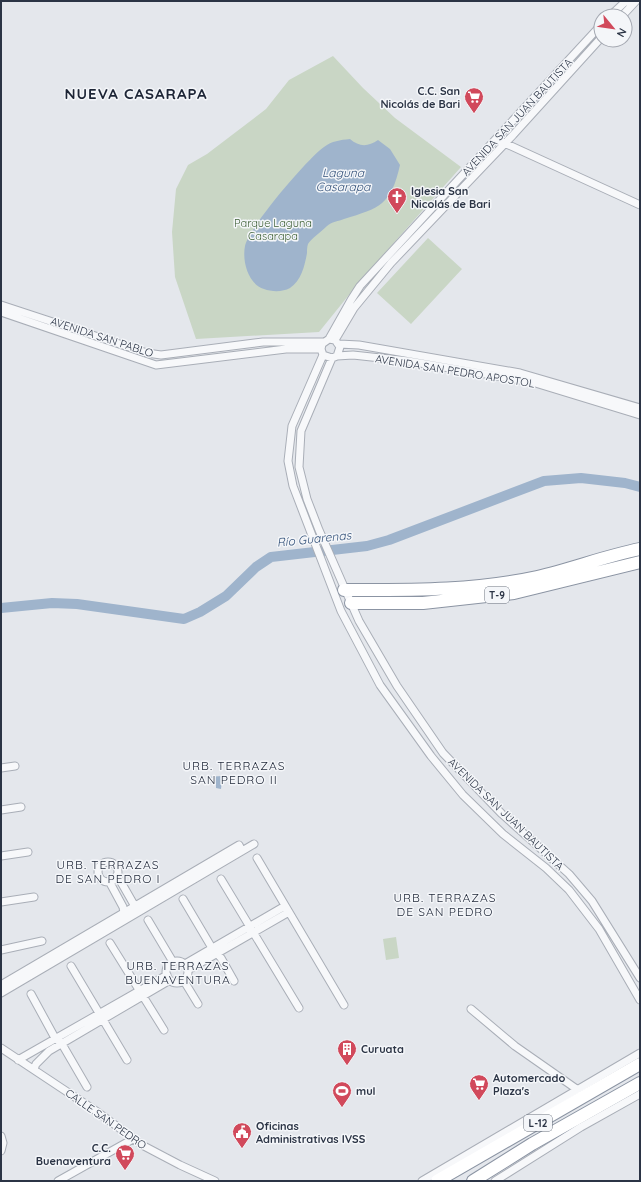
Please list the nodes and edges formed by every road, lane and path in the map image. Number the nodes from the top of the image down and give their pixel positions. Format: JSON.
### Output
{"nodes":[{"id":1,"x":630,"y":1,"type":"edge"},
{"id":2,"x":638,"y":1,"type":"edge"},
{"id":3,"x":619,"y":8,"type":"edge"},
{"id":4,"x":631,"y":8,"type":"edge"},
{"id":5,"x":593,"y":34,"type":"edge"},
{"id":6,"x":593,"y":47,"type":"edge"},
{"id":7,"x":496,"y":139,"type":"junction"},
{"id":8,"x":504,"y":143,"type":"junction"},
{"id":9,"x":640,"y":205,"type":"edge"},
{"id":10,"x":1,"y":304,"type":"edge"},
{"id":11,"x":1,"y":312,"type":"edge"},
{"id":12,"x":54,"y":325,"type":"junction"},
{"id":13,"x":331,"y":341,"type":"junction"},
{"id":14,"x":322,"y":352,"type":"junction"},
{"id":15,"x":147,"y":354,"type":"junction"},
{"id":16,"x":334,"y":357,"type":"junction"},
{"id":17,"x":147,"y":362,"type":"junction"},
{"id":18,"x":640,"y":408,"type":"edge"},
{"id":19,"x":640,"y":415,"type":"edge"},
{"id":20,"x":640,"y":549,"type":"edge"},
{"id":21,"x":640,"y":562,"type":"edge"},
{"id":22,"x":344,"y":590,"type":"junction"},
{"id":23,"x":336,"y":600,"type":"junction"},
{"id":24,"x":351,"y":603,"type":"junction"},
{"id":25,"x":14,"y":766,"type":"dead end"},
{"id":26,"x":1,"y":768,"type":"edge"},
{"id":27,"x":21,"y":807,"type":"dead end"},
{"id":28,"x":1,"y":810,"type":"edge"},
{"id":29,"x":254,"y":844,"type":"dead end"},
{"id":30,"x":28,"y":852,"type":"dead end"},
{"id":31,"x":1,"y":856,"type":"edge"},
{"id":32,"x":257,"y":858,"type":"dead end"},
{"id":33,"x":116,"y":877,"type":"junction"},
{"id":34,"x":221,"y":879,"type":"dead end"},
{"id":35,"x":109,"y":881,"type":"junction"},
{"id":36,"x":34,"y":897,"type":"dead end"},
{"id":37,"x":183,"y":899,"type":"dead end"},
{"id":38,"x":1,"y":902,"type":"edge"},
{"id":39,"x":136,"y":909,"type":"junction"},
{"id":40,"x":287,"y":909,"type":"junction"},
{"id":41,"x":124,"y":913,"type":"junction"},
{"id":42,"x":148,"y":920,"type":"dead end"},
{"id":43,"x":251,"y":929,"type":"junction"},
{"id":44,"x":42,"y":941,"type":"dead end"},
{"id":45,"x":110,"y":943,"type":"dead end"},
{"id":46,"x":1,"y":950,"type":"edge"},
{"id":47,"x":214,"y":951,"type":"junction"},
{"id":48,"x":173,"y":962,"type":"junction"},
{"id":49,"x":71,"y":966,"type":"dead end"},
{"id":50,"x":187,"y":967,"type":"junction"},
{"id":51,"x":168,"y":978,"type":"junction"},
{"id":52,"x":640,"y":978,"type":"edge"},
{"id":53,"x":184,"y":981,"type":"junction"},
{"id":54,"x":234,"y":981,"type":"dead end"},
{"id":55,"x":1,"y":985,"type":"edge"},
{"id":56,"x":1,"y":993,"type":"edge"},
{"id":57,"x":31,"y":994,"type":"dead end"},
{"id":58,"x":141,"y":994,"type":"junction"},
{"id":59,"x":640,"y":1000,"type":"edge"},
{"id":60,"x":198,"y":1004,"type":"dead end"},
{"id":61,"x":344,"y":1005,"type":"dead end"},
{"id":62,"x":299,"y":1008,"type":"dead end"},
{"id":63,"x":471,"y":1009,"type":"dead end"},
{"id":64,"x":100,"y":1017,"type":"junction"},
{"id":65,"x":164,"y":1030,"type":"dead end"},
{"id":66,"x":55,"y":1038,"type":"junction"},
{"id":67,"x":62,"y":1044,"type":"junction"},
{"id":68,"x":1,"y":1048,"type":"edge"},
{"id":69,"x":640,"y":1053,"type":"edge"},
{"id":70,"x":18,"y":1060,"type":"junction"},
{"id":71,"x":127,"y":1060,"type":"dead end"},
{"id":72,"x":640,"y":1064,"type":"edge"},
{"id":73,"x":34,"y":1069,"type":"junction"},
{"id":74,"x":640,"y":1083,"type":"edge"},
{"id":75,"x":87,"y":1086,"type":"dead end"},
{"id":76,"x":578,"y":1090,"type":"junction"},
{"id":77,"x":640,"y":1094,"type":"edge"},
{"id":78,"x":1,"y":1136,"type":"edge"},
{"id":79,"x":133,"y":1139,"type":"junction"},
{"id":80,"x":532,"y":1144,"type":"junction"},
{"id":81,"x":1,"y":1151,"type":"edge"},
{"id":82,"x":58,"y":1181,"type":"edge"},
{"id":83,"x":215,"y":1181,"type":"edge"},
{"id":84,"x":422,"y":1181,"type":"edge"},
{"id":85,"x":437,"y":1181,"type":"edge"},
{"id":86,"x":472,"y":1181,"type":"edge"},
{"id":87,"x":488,"y":1181,"type":"edge"},
{"id":88,"x":495,"y":1181,"type":"edge"}],
"edges":[{"from":1,"to":3,"type":"street"},
{"from":2,"to":4,"type":"street"},
{"from":5,"to":7,"type":"street","name":"AVENIDA SAN JUAN BAUTISTA"},
{"from":6,"to":8,"type":"street","name":"AVENIDA SAN JUAN BAUTISTA"},
{"from":7,"to":8,"type":"street"},
{"from":7,"to":13,"type":"street","name":"AVENIDA SAN JUAN BAUTISTA"},
{"from":8,"to":9,"type":"street"},
{"from":8,"to":13,"type":"street","name":"AVENIDA SAN JUAN BAUTISTA"},
{"from":10,"to":12,"type":"street","name":"AVENIDA SAN PABLO"},
{"from":11,"to":12,"type":"street","name":"AVENIDA SAN PABLO"},
{"from":12,"to":15,"type":"street","name":"AVENIDA SAN PABLO"},
{"from":12,"to":17,"type":"street","name":"AVENIDA SAN PABLO"},
{"from":13,"to":14,"type":"street","name":"AVENIDA SAN JUAN BAUTISTA"},
{"from":13,"to":15,"type":"street","name":"AVENIDA SAN PABLO"},
{"from":13,"to":16,"type":"street","name":"AVENIDA SAN JUAN BAUTISTA"},
{"from":13,"to":18,"type":"street","name":"AVENIDA SAN PEDRO APOSTOL"},
{"from":14,"to":16,"type":"street"},
{"from":14,"to":17,"type":"street","name":"AVENIDA SAN PABLO"},
{"from":14,"to":23,"type":"street","name":"AVENIDA SAN JUAN BAUTISTA"},
{"from":15,"to":17,"type":"street"},
{"from":16,"to":19,"type":"street","name":"AVENIDA SAN PEDRO APOSTOL"},
{"from":16,"to":22,"type":"street","name":"AVENIDA SAN JUAN BAUTISTA"},
{"from":20,"to":22,"type":"highway","number":"T-9"},
{"from":21,"to":24,"type":"highway","number":"T-9"},
{"from":22,"to":23,"type":"street"},
{"from":22,"to":24,"type":"street","name":"AVENIDA SAN JUAN BAUTISTA"},
{"from":23,"to":24,"type":"street","number":"T-9"},
{"from":23,"to":59,"type":"street","name":"AVENIDA SAN JUAN BAUTISTA"},
{"from":24,"to":52,"type":"street","name":"AVENIDA SAN JUAN BAUTISTA"},
{"from":25,"to":26,"type":"street"},
{"from":27,"to":28,"type":"street"},
{"from":29,"to":39,"type":"street"},
{"from":30,"to":31,"type":"street"},
{"from":32,"to":40,"type":"street"},
{"from":33,"to":35,"type":"street"},
{"from":33,"to":35,"type":"street"},
{"from":33,"to":39,"type":"street"},
{"from":34,"to":43,"type":"street"},
{"from":35,"to":41,"type":"street"},
{"from":36,"to":38,"type":"street"},
{"from":37,"to":47,"type":"street"},
{"from":39,"to":41,"type":"street"},
{"from":39,"to":56,"type":"street"},
{"from":40,"to":43,"type":"street"},
{"from":40,"to":61,"type":"street"},
{"from":41,"to":55,"type":"street"},
{"from":42,"to":48,"type":"street"},
{"from":43,"to":47,"type":"street"},
{"from":43,"to":62,"type":"street"},
{"from":44,"to":46,"type":"street"},
{"from":45,"to":58,"type":"street"},
{"from":47,"to":50,"type":"street"},
{"from":47,"to":54,"type":"street"},
{"from":48,"to":50,"type":"street"},
{"from":48,"to":51,"type":"street"},
{"from":49,"to":64,"type":"street"},
{"from":50,"to":53,"type":"street"},
{"from":51,"to":53,"type":"street"},
{"from":51,"to":58,"type":"street"},
{"from":53,"to":60,"type":"street"},
{"from":57,"to":66,"type":"street"},
{"from":58,"to":64,"type":"street"},
{"from":58,"to":65,"type":"street"},
{"from":63,"to":76,"type":"street"},
{"from":64,"to":66,"type":"street"},
{"from":64,"to":67,"type":"street"},
{"from":64,"to":71,"type":"street"},
{"from":66,"to":67,"type":"street"},
{"from":66,"to":70,"type":"street"},
{"from":67,"to":73,"type":"street"},
{"from":67,"to":75,"type":"street"},
{"from":68,"to":70,"type":"street","name":"CALLE SAN PEDRO"},
{"from":69,"to":76,"type":"street","number":"L-12"},
{"from":70,"to":73,"type":"street","name":"CALLE SAN PEDRO"},
{"from":72,"to":85,"type":"highway","number":"L-12"},
{"from":73,"to":79,"type":"street","name":"CALLE SAN PEDRO"},
{"from":74,"to":80,"type":"highway","number":"L-12"},
{"from":76,"to":84,"type":"street","number":"L-12"},
{"from":77,"to":88,"type":"street","number":"L-12"},
{"from":78,"to":81,"type":"street"},
{"from":79,"to":82,"type":"street"},
{"from":79,"to":83,"type":"street","name":"CALLE SAN PEDRO"},
{"from":80,"to":86,"type":"highway","number":"L-12"},
{"from":80,"to":87,"type":"highway"}]}
